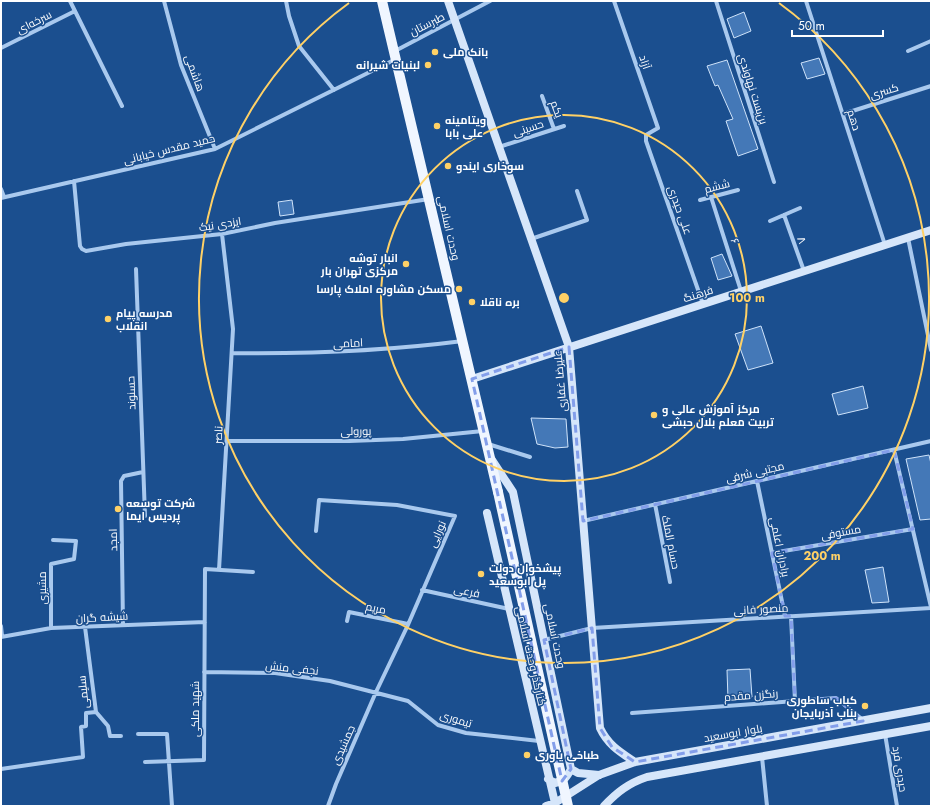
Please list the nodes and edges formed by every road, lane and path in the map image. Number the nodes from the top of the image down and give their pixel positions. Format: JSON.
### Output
{"nodes":[{"id":1,"x":70,"y":1,"type":"edge"},
{"id":2,"x":164,"y":1,"type":"edge"},
{"id":3,"x":286,"y":1,"type":"edge"},
{"id":4,"x":382,"y":1,"type":"edge"},
{"id":5,"x":448,"y":1,"type":"edge"},
{"id":6,"x":490,"y":1,"type":"edge"},
{"id":7,"x":614,"y":1,"type":"edge"},
{"id":8,"x":716,"y":1,"type":"edge"},
{"id":9,"x":806,"y":1,"type":"edge"},
{"id":10,"x":75,"y":11,"type":"junction"},
{"id":11,"x":454,"y":20,"type":"junction"},
{"id":12,"x":931,"y":41,"type":"edge"},
{"id":13,"x":1,"y":48,"type":"edge"},
{"id":14,"x":908,"y":50,"type":"dead end"},
{"id":15,"x":395,"y":55,"type":"junction"},
{"id":16,"x":931,"y":86,"type":"edge"},
{"id":17,"x":334,"y":90,"type":"junction"},
{"id":18,"x":542,"y":96,"type":"dead end"},
{"id":19,"x":122,"y":106,"type":"dead end"},
{"id":20,"x":843,"y":114,"type":"junction"},
{"id":21,"x":564,"y":126,"type":"dead end"},
{"id":22,"x":658,"y":128,"type":"joint"},
{"id":23,"x":554,"y":129,"type":"junction"},
{"id":24,"x":499,"y":147,"type":"junction"},
{"id":25,"x":215,"y":149,"type":"junction"},
{"id":26,"x":74,"y":181,"type":"junction"},
{"id":27,"x":774,"y":182,"type":"dead end"},
{"id":28,"x":1,"y":189,"type":"edge"},
{"id":29,"x":738,"y":190,"type":"dead end"},
{"id":30,"x":577,"y":191,"type":"dead end"},
{"id":31,"x":711,"y":197,"type":"junction"},
{"id":32,"x":3,"y":198,"type":"edge"},
{"id":33,"x":429,"y":199,"type":"junction"},
{"id":34,"x":700,"y":200,"type":"dead end"},
{"id":35,"x":800,"y":208,"type":"dead end"},
{"id":36,"x":784,"y":215,"type":"junction"},
{"id":37,"x":770,"y":221,"type":"dead end"},
{"id":38,"x":931,"y":230,"type":"edge"},
{"id":39,"x":222,"y":234,"type":"junction"},
{"id":40,"x":908,"y":237,"type":"junction"},
{"id":41,"x":531,"y":239,"type":"junction"},
{"id":42,"x":885,"y":244,"type":"junction"},
{"id":43,"x":136,"y":269,"type":"dead end"},
{"id":44,"x":804,"y":271,"type":"junction"},
{"id":45,"x":741,"y":291,"type":"junction"},
{"id":46,"x":704,"y":304,"type":"junction"},
{"id":47,"x":930,"y":338,"type":"edge"},
{"id":48,"x":463,"y":341,"type":"junction"},
{"id":49,"x":569,"y":347,"type":"junction"},
{"id":50,"x":931,"y":350,"type":"edge"},
{"id":51,"x":232,"y":353,"type":"junction"},
{"id":52,"x":472,"y":379,"type":"junction"},
{"id":53,"x":485,"y":431,"type":"junction"},
{"id":54,"x":227,"y":441,"type":"junction"},
{"id":55,"x":931,"y":441,"type":"edge"},
{"id":56,"x":488,"y":444,"type":"junction"},
{"id":57,"x":894,"y":450,"type":"junction"},
{"id":58,"x":530,"y":457,"type":"dead end"},
{"id":59,"x":492,"y":460,"type":"junction"},
{"id":60,"x":143,"y":472,"type":"junction"},
{"id":61,"x":757,"y":481,"type":"junction"},
{"id":62,"x":655,"y":504,"type":"junction"},
{"id":63,"x":487,"y":513,"type":"dead end"},
{"id":64,"x":145,"y":516,"type":"dead end"},
{"id":65,"x":583,"y":521,"type":"junction"},
{"id":66,"x":913,"y":529,"type":"junction"},
{"id":67,"x":316,"y":531,"type":"dead end"},
{"id":68,"x":53,"y":540,"type":"dead end"},
{"id":69,"x":772,"y":553,"type":"junction"},
{"id":70,"x":219,"y":570,"type":"junction"},
{"id":71,"x":253,"y":572,"type":"dead end"},
{"id":72,"x":670,"y":582,"type":"dead end"},
{"id":73,"x":422,"y":590,"type":"junction"},
{"id":74,"x":509,"y":608,"type":"junction"},
{"id":75,"x":931,"y":608,"type":"edge"},
{"id":76,"x":785,"y":616,"type":"junction"},
{"id":77,"x":791,"y":616,"type":"junction"},
{"id":78,"x":347,"y":621,"type":"dead end"},
{"id":79,"x":205,"y":622,"type":"junction"},
{"id":80,"x":408,"y":624,"type":"junction"},
{"id":81,"x":123,"y":625,"type":"junction"},
{"id":82,"x":1,"y":626,"type":"edge"},
{"id":83,"x":85,"y":627,"type":"junction"},
{"id":84,"x":51,"y":628,"type":"junction"},
{"id":85,"x":592,"y":628,"type":"junction"},
{"id":86,"x":2,"y":636,"type":"edge"},
{"id":87,"x":544,"y":640,"type":"junction"},
{"id":88,"x":204,"y":672,"type":"junction"},
{"id":89,"x":376,"y":692,"type":"junction"},
{"id":90,"x":795,"y":701,"type":"junction"},
{"id":91,"x":931,"y":708,"type":"edge"},
{"id":92,"x":96,"y":712,"type":"junction"},
{"id":93,"x":632,"y":713,"type":"dead end"},
{"id":94,"x":863,"y":721,"type":"junction"},
{"id":95,"x":931,"y":726,"type":"edge"},
{"id":96,"x":138,"y":734,"type":"dead end"},
{"id":97,"x":885,"y":734,"type":"junction"},
{"id":98,"x":121,"y":736,"type":"dead end"},
{"id":99,"x":539,"y":741,"type":"junction"},
{"id":100,"x":762,"y":756,"type":"junction"},
{"id":101,"x":168,"y":761,"type":"junction"},
{"id":102,"x":145,"y":762,"type":"dead end"},
{"id":103,"x":635,"y":762,"type":"junction"},
{"id":104,"x":1,"y":769,"type":"edge"},
{"id":105,"x":571,"y":769,"type":"junction"},
{"id":106,"x":599,"y":775,"type":"junction"},
{"id":107,"x":548,"y":779,"type":"junction"},
{"id":108,"x":550,"y":805,"type":"edge"},
{"id":109,"x":172,"y":806,"type":"edge"},
{"id":110,"x":328,"y":806,"type":"edge"},
{"id":111,"x":568,"y":806,"type":"edge"},
{"id":112,"x":604,"y":806,"type":"edge"},
{"id":113,"x":767,"y":806,"type":"edge"},
{"id":114,"x":897,"y":806,"type":"edge"}],
"edges":[{"from":1,"to":10,"type":"street"},
{"from":2,"to":25,"type":"street","name":"هاشمی"},
{"from":3,"to":17,"type":"street"},
{"from":4,"to":15,"type":"main road","name":"وحدت اسلامی"},
{"from":5,"to":11,"type":"street","name":"علیرضا غفاری"},
{"from":6,"to":11,"type":"street","name":"طبرستان"},
{"from":7,"to":22,"type":"street","name":"آزاد"},
{"from":8,"to":27,"type":"street","name":"بن‌بست نهاوندی"},
{"from":9,"to":20,"type":"street","name":"دهم"},
{"from":10,"to":13,"type":"street","name":"سرخه‌ای"},
{"from":10,"to":19,"type":"street"},
{"from":11,"to":15,"type":"street","name":"طبرستان"},
{"from":11,"to":24,"type":"street","name":"علیرضا غفاری"},
{"from":12,"to":14,"type":"street"},
{"from":15,"to":17,"type":"street","name":"حمید مقدس خیابانی"},
{"from":15,"to":33,"type":"main road","name":"وحدت اسلامی"},
{"from":16,"to":20,"type":"street","name":"کسری"},
{"from":17,"to":25,"type":"street","name":"حمید مقدس خیابانی"},
{"from":18,"to":23,"type":"street","name":"یکم"},
{"from":20,"to":42,"type":"street","name":"دهم"},
{"from":21,"to":23,"type":"street","name":"حسینی"},
{"from":22,"to":46,"type":"street","name":"علی حیدری"},
{"from":23,"to":24,"type":"street","name":"حسینی"},
{"from":24,"to":41,"type":"street","name":"علیرضا غفاری"},
{"from":25,"to":26,"type":"street","name":"حمید مقدس خیابانی"},
{"from":26,"to":32,"type":"street","name":"حمید مقدس خیابانی"},
{"from":26,"to":39,"type":"street","name":"ایزدی نیک"},
{"from":28,"to":32,"type":"street"},
{"from":29,"to":31,"type":"street","name":"ششم"},
{"from":30,"to":41,"type":"street"},
{"from":31,"to":34,"type":"street","name":"ششم"},
{"from":31,"to":45,"type":"street","name":"۶"},
{"from":33,"to":39,"type":"street","name":"ایزدی نیک"},
{"from":33,"to":48,"type":"main road","name":"وحدت اسلامی"},
{"from":35,"to":36,"type":"street"},
{"from":36,"to":37,"type":"street"},
{"from":36,"to":44,"type":"street","name":"۸"},
{"from":38,"to":40,"type":"street","name":"فرهنگ"},
{"from":39,"to":51,"type":"street","name":"ناصر"},
{"from":40,"to":42,"type":"street","name":"فرهنگ"},
{"from":40,"to":47,"type":"street"},
{"from":41,"to":49,"type":"street","name":"علیرضا غفاری"},
{"from":42,"to":44,"type":"street","name":"فرهنگ"},
{"from":43,"to":60,"type":"street","name":"حسنوند"},
{"from":44,"to":45,"type":"street","name":"فرهنگ"},
{"from":45,"to":46,"type":"street","name":"فرهنگ"},
{"from":46,"to":49,"type":"street","name":"فرهنگ"},
{"from":47,"to":50,"type":"street"},
{"from":48,"to":51,"type":"street","name":"امامی"},
{"from":48,"to":52,"type":"main road","name":"وحدت اسلامی"},
{"from":49,"to":52,"type":"street","name":"فرهنگ"},
{"from":49,"to":65,"type":"street","name":"علیرضا غفاری"},
{"from":51,"to":54,"type":"street","name":"ناصر"},
{"from":52,"to":53,"type":"main road","name":"وحدت اسلامی"},
{"from":53,"to":54,"type":"street","name":"پورولی"},
{"from":53,"to":56,"type":"main road","name":"وحدت اسلامی"},
{"from":54,"to":70,"type":"street","name":"ناصر"},
{"from":55,"to":57,"type":"street","name":"مجتبی شرفی"},
{"from":56,"to":58,"type":"street"},
{"from":56,"to":59,"type":"main road","name":"وحدت اسلامی"},
{"from":57,"to":61,"type":"street","name":"مجتبی شرفی"},
{"from":57,"to":66,"type":"street"},
{"from":59,"to":87,"type":"street","name":"وحدت اسلامی"},
{"from":59,"to":111,"type":"main road","name":"وحدت اسلامی","bridge":true},
{"from":60,"to":64,"type":"street","name":"حسنوند"},
{"from":60,"to":81,"type":"street","name":"امجد"},
{"from":61,"to":62,"type":"street","name":"مجتبی شرفی"},
{"from":61,"to":69,"type":"street","name":"برادران اعلمی"},
{"from":62,"to":65,"type":"street","name":"مجتبی شرفی"},
{"from":62,"to":72,"type":"street","name":"حسام الملک"},
{"from":63,"to":74,"type":"street","name":"کنارگذر وحدت اسلامی"},
{"from":65,"to":85,"type":"street","name":"علیرضا غفاری"},
{"from":66,"to":69,"type":"street","name":"مستوفی"},
{"from":66,"to":75,"type":"street"},
{"from":67,"to":73,"type":"street","name":"نورایی"},
{"from":68,"to":84,"type":"street","name":"مشیری"},
{"from":69,"to":76,"type":"street","name":"برادران اعلمی"},
{"from":70,"to":71,"type":"street"},
{"from":70,"to":79,"type":"street"},
{"from":73,"to":74,"type":"street","name":"فرعی"},
{"from":73,"to":80,"type":"street","name":"نورایی"},
{"from":74,"to":99,"type":"street","name":"کنارگذر وحدت اسلامی"},
{"from":75,"to":77,"type":"street","name":"منصور فانی"},
{"from":76,"to":77,"type":"street","name":"منصور فانی"},
{"from":76,"to":85,"type":"street","name":"منصور فانی"},
{"from":77,"to":90,"type":"street"},
{"from":78,"to":80,"type":"street","name":"مریم"},
{"from":79,"to":81,"type":"street","name":"شیشه گران"},
{"from":79,"to":88,"type":"street","name":"شهید ملکی"},
{"from":80,"to":89,"type":"street","name":"نورایی"},
{"from":81,"to":83,"type":"street","name":"شیشه گران"},
{"from":82,"to":86,"type":"street"},
{"from":83,"to":84,"type":"street","name":"شیشه گران"},
{"from":83,"to":92,"type":"street","name":"سلیمی"},
{"from":84,"to":86,"type":"street","name":"شیشه گران"},
{"from":85,"to":87,"type":"street","name":"منصور فانی"},
{"from":85,"to":103,"type":"street","name":"علیرضا غفاری"},
{"from":87,"to":105,"type":"street","name":"وحدت اسلامی"},
{"from":88,"to":89,"type":"street","name":"نجفی منش"},
{"from":88,"to":101,"type":"street","name":"شهید ملکی"},
{"from":89,"to":99,"type":"street","name":"تیموری"},
{"from":89,"to":110,"type":"street","name":"جمشیدی"},
{"from":90,"to":93,"type":"street","name":"رنگزن مقدم"},
{"from":90,"to":94,"type":"street","name":"رنگزن مقدم"},
{"from":91,"to":94,"type":"street","name":"بلوار ابوسعید"},
{"from":92,"to":98,"type":"street"},
{"from":92,"to":104,"type":"street","name":"سلیمی"},
{"from":94,"to":103,"type":"street","name":"بلوار ابوسعید"},
{"from":95,"to":97,"type":"street"},
{"from":96,"to":101,"type":"street"},
{"from":97,"to":100,"type":"street"},
{"from":97,"to":114,"type":"street","name":"حیدری فرد"},
{"from":99,"to":107,"type":"street","name":"کنارگذر وحدت اسلامی"},
{"from":100,"to":112,"type":"street"},
{"from":100,"to":113,"type":"street"},
{"from":101,"to":102,"type":"street","name":"شهید ملکی"},
{"from":101,"to":109,"type":"street"},
{"from":103,"to":106,"type":"street","name":"بلوار ابوسعید"},
{"from":105,"to":106,"type":"street"},
{"from":105,"to":107,"type":"street"},
{"from":106,"to":108,"type":"street","name":"بلوار ابوسعید"},
{"from":107,"to":108,"type":"street","name":"کنارگذر وحدت اسلامی"}]}
